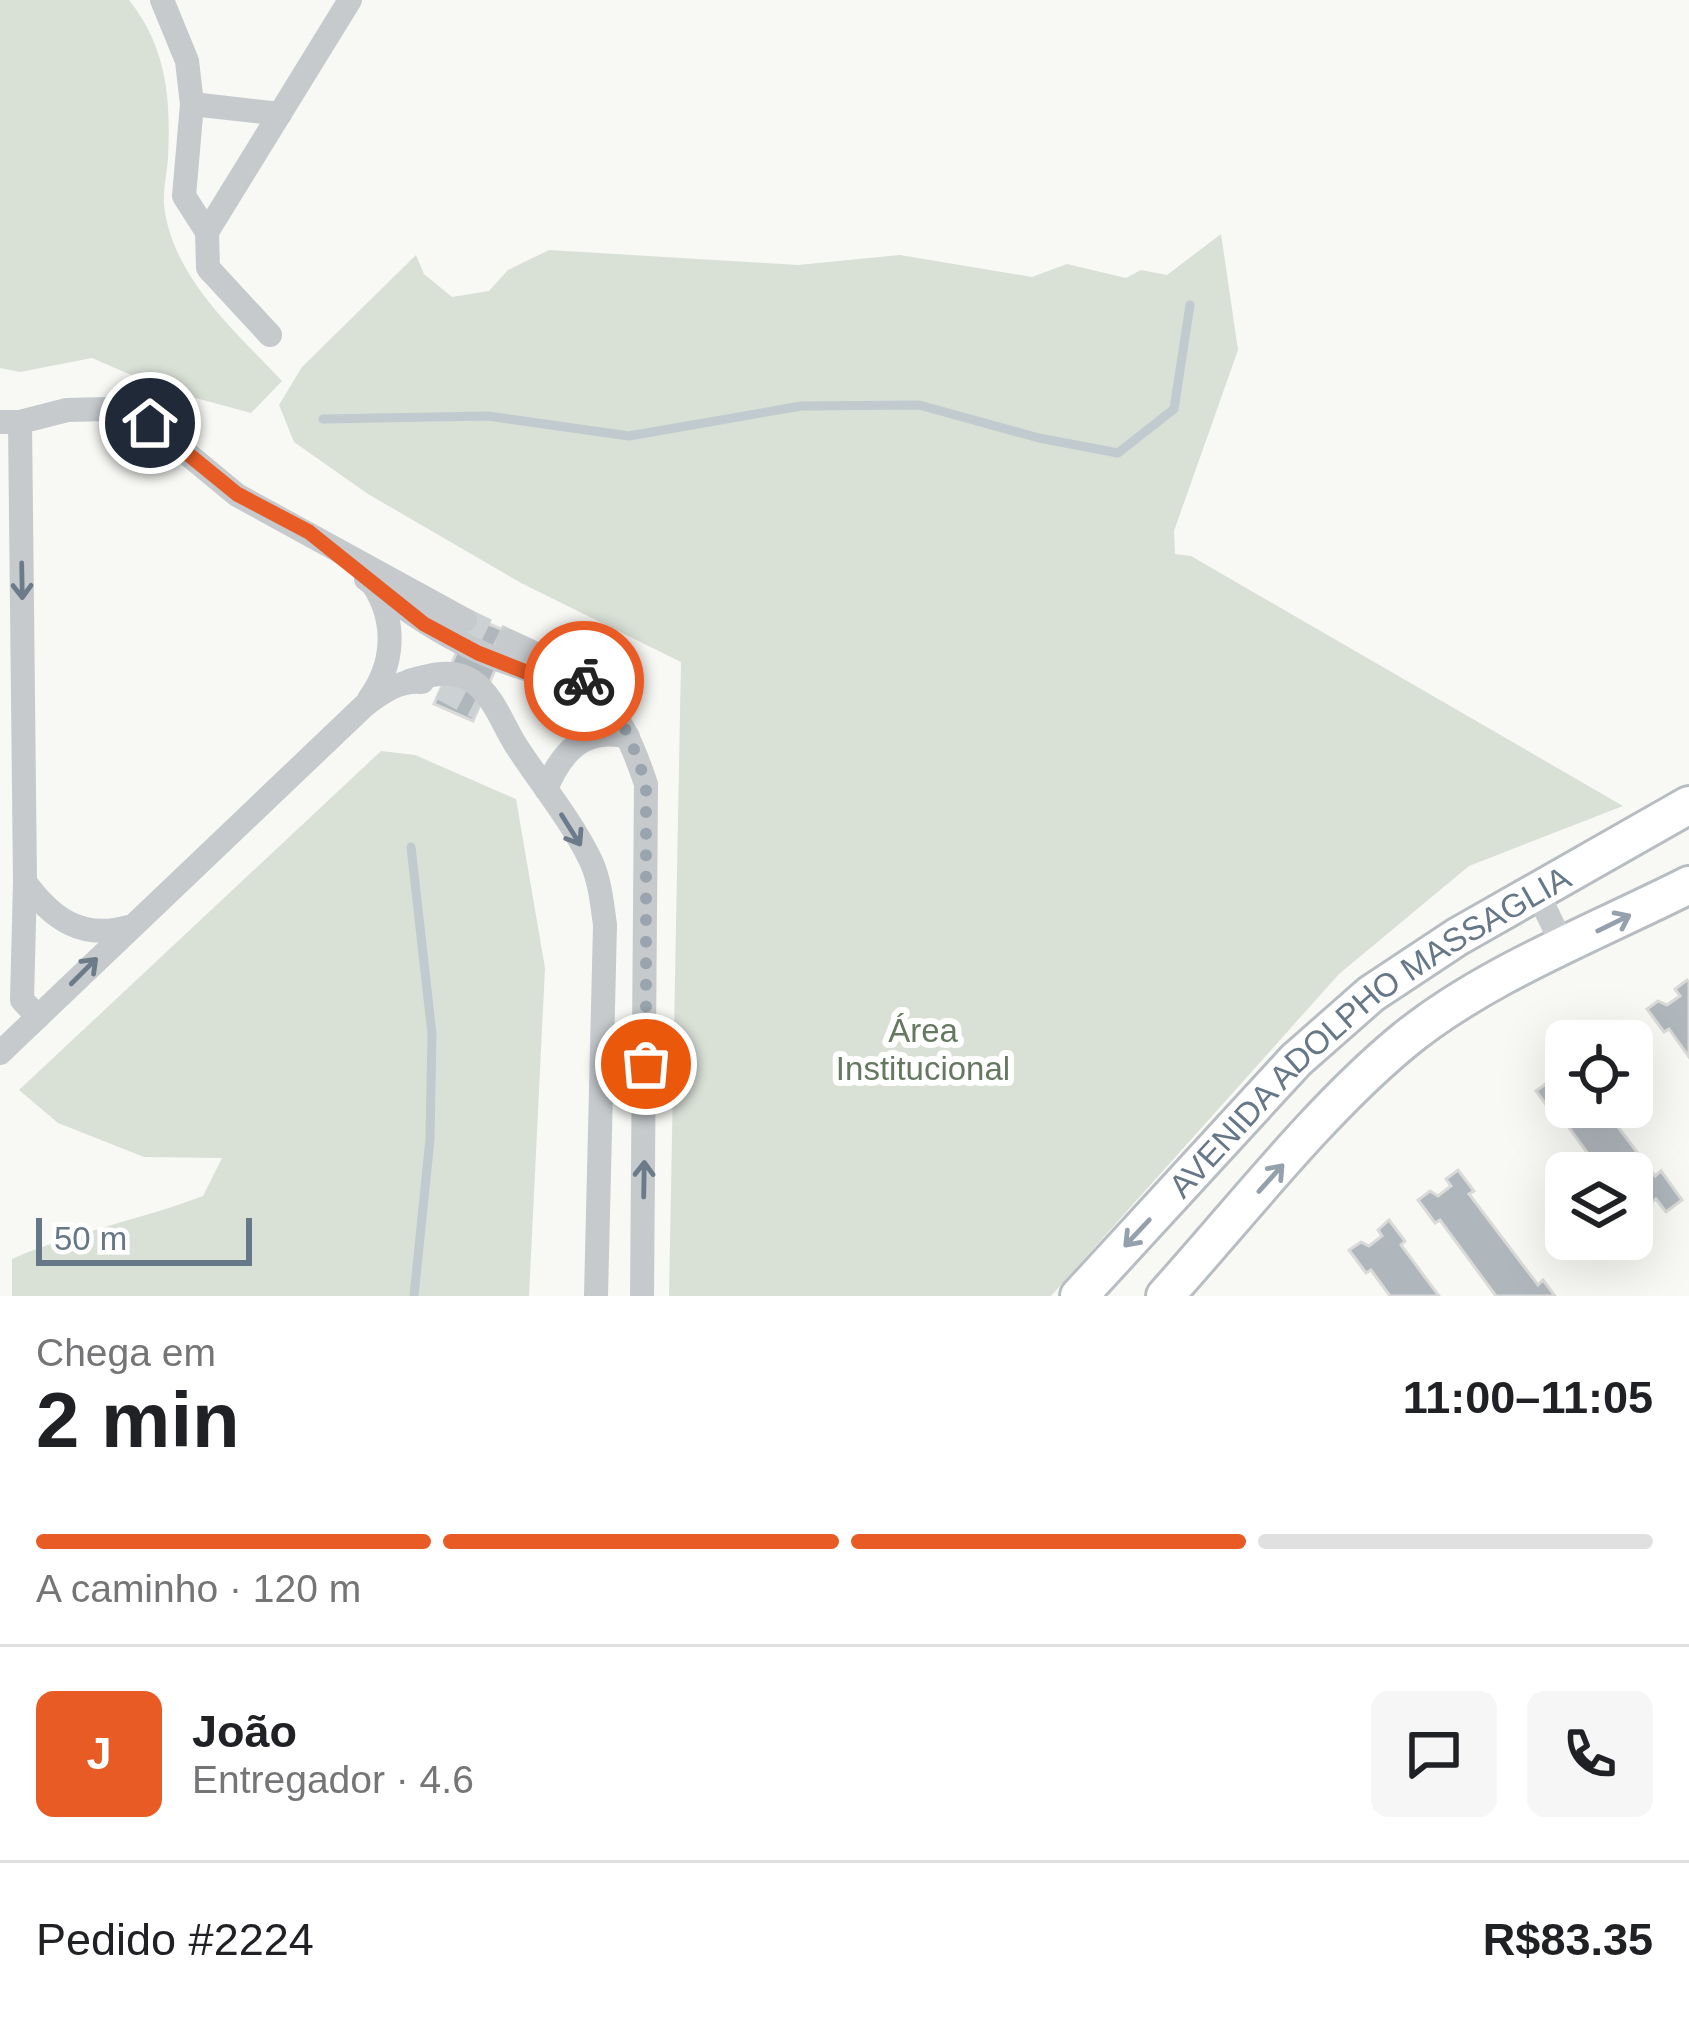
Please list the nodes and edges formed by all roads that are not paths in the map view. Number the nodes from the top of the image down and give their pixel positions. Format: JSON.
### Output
{"nodes":[{"id":1,"x":162,"y":0,"type":"edge"},
{"id":2,"x":350,"y":0,"type":"edge"},
{"id":3,"x":192,"y":104,"type":"junction"},
{"id":4,"x":280,"y":114,"type":"junction"},
{"id":5,"x":207,"y":232,"type":"junction"},
{"id":6,"x":270,"y":335,"type":"dead end"},
{"id":7,"x":10,"y":422,"type":"edge"},
{"id":8,"x":309,"y":532,"type":"junction"},
{"id":9,"x":374,"y":585,"type":"junction"},
{"id":10,"x":465,"y":620,"type":"tunnel mouth"},
{"id":11,"x":508,"y":640,"type":"tunnel mouth"},
{"id":12,"x":589,"y":682,"type":"junction"},
{"id":13,"x":400,"y":684,"type":"junction"},
{"id":14,"x":441,"y":688,"type":"tunnel mouth"},
{"id":15,"x":364,"y":706,"type":"junction"},
{"id":16,"x":479,"y":708,"type":"tunnel mouth"},
{"id":17,"x":508,"y":732,"type":"junction"},
{"id":18,"x":628,"y":737,"type":"junction"},
{"id":19,"x":546,"y":789,"type":"junction"},
{"id":20,"x":1689,"y":805,"type":"edge"},
{"id":21,"x":25,"y":882,"type":"junction"},
{"id":22,"x":1689,"y":885,"type":"edge"},
{"id":23,"x":1537,"y":892,"type":"junction"},
{"id":24,"x":130,"y":926,"type":"junction"},
{"id":25,"x":1564,"y":947,"type":"junction"},
{"id":26,"x":38,"y":1017,"type":"junction"},
{"id":27,"x":0,"y":1053,"type":"edge"},
{"id":28,"x":596,"y":1296,"type":"edge"},
{"id":29,"x":642,"y":1296,"type":"edge"},
{"id":30,"x":1079,"y":1296,"type":"edge"},
{"id":31,"x":1165,"y":1296,"type":"edge"}],
"edges":[{"from":1,"to":3,"type":"street"},
{"from":2,"to":4,"type":"street"},
{"from":3,"to":4,"type":"street"},
{"from":3,"to":5,"type":"street"},
{"from":4,"to":5,"type":"street"},
{"from":5,"to":6,"type":"street"},
{"from":7,"to":8,"type":"street"},
{"from":7,"to":21,"type":"street","one_way":true},
{"from":8,"to":9,"type":"street"},
{"from":8,"to":10,"type":"street"},
{"from":9,"to":12,"type":"street"},
{"from":9,"to":15,"type":"street"},
{"from":11,"to":12,"type":"street"},
{"from":12,"to":18,"type":"street"},
{"from":13,"to":14,"type":"street"},
{"from":13,"to":15,"type":"street"},
{"from":13,"to":17,"type":"street"},
{"from":15,"to":24,"type":"street"},
{"from":16,"to":17,"type":"street"},
{"from":17,"to":19,"type":"street"},
{"from":18,"to":19,"type":"street"},
{"from":29,"to":18,"type":"street","one_way":true},
{"from":19,"to":28,"type":"street","one_way":true},
{"from":20,"to":23,"type":"main road","name":"AVENIDA ADOLPHO MASSAGLIA"},
{"from":21,"to":24,"type":"street"},
{"from":21,"to":26,"type":"street"},
{"from":25,"to":22,"type":"main road","name":"AVENIDA ADOLPHO MASSAGLIA","one_way":true},
{"from":23,"to":25,"type":"street"},
{"from":23,"to":30,"type":"main road","name":"AVENIDA ADOLPHO MASSAGLIA","one_way":true},
{"from":26,"to":24,"type":"street","one_way":true},
{"from":31,"to":25,"type":"main road","name":"AVENIDA ADOLPHO MASSAGLIA","one_way":true},
{"from":26,"to":27,"type":"street"}]}
